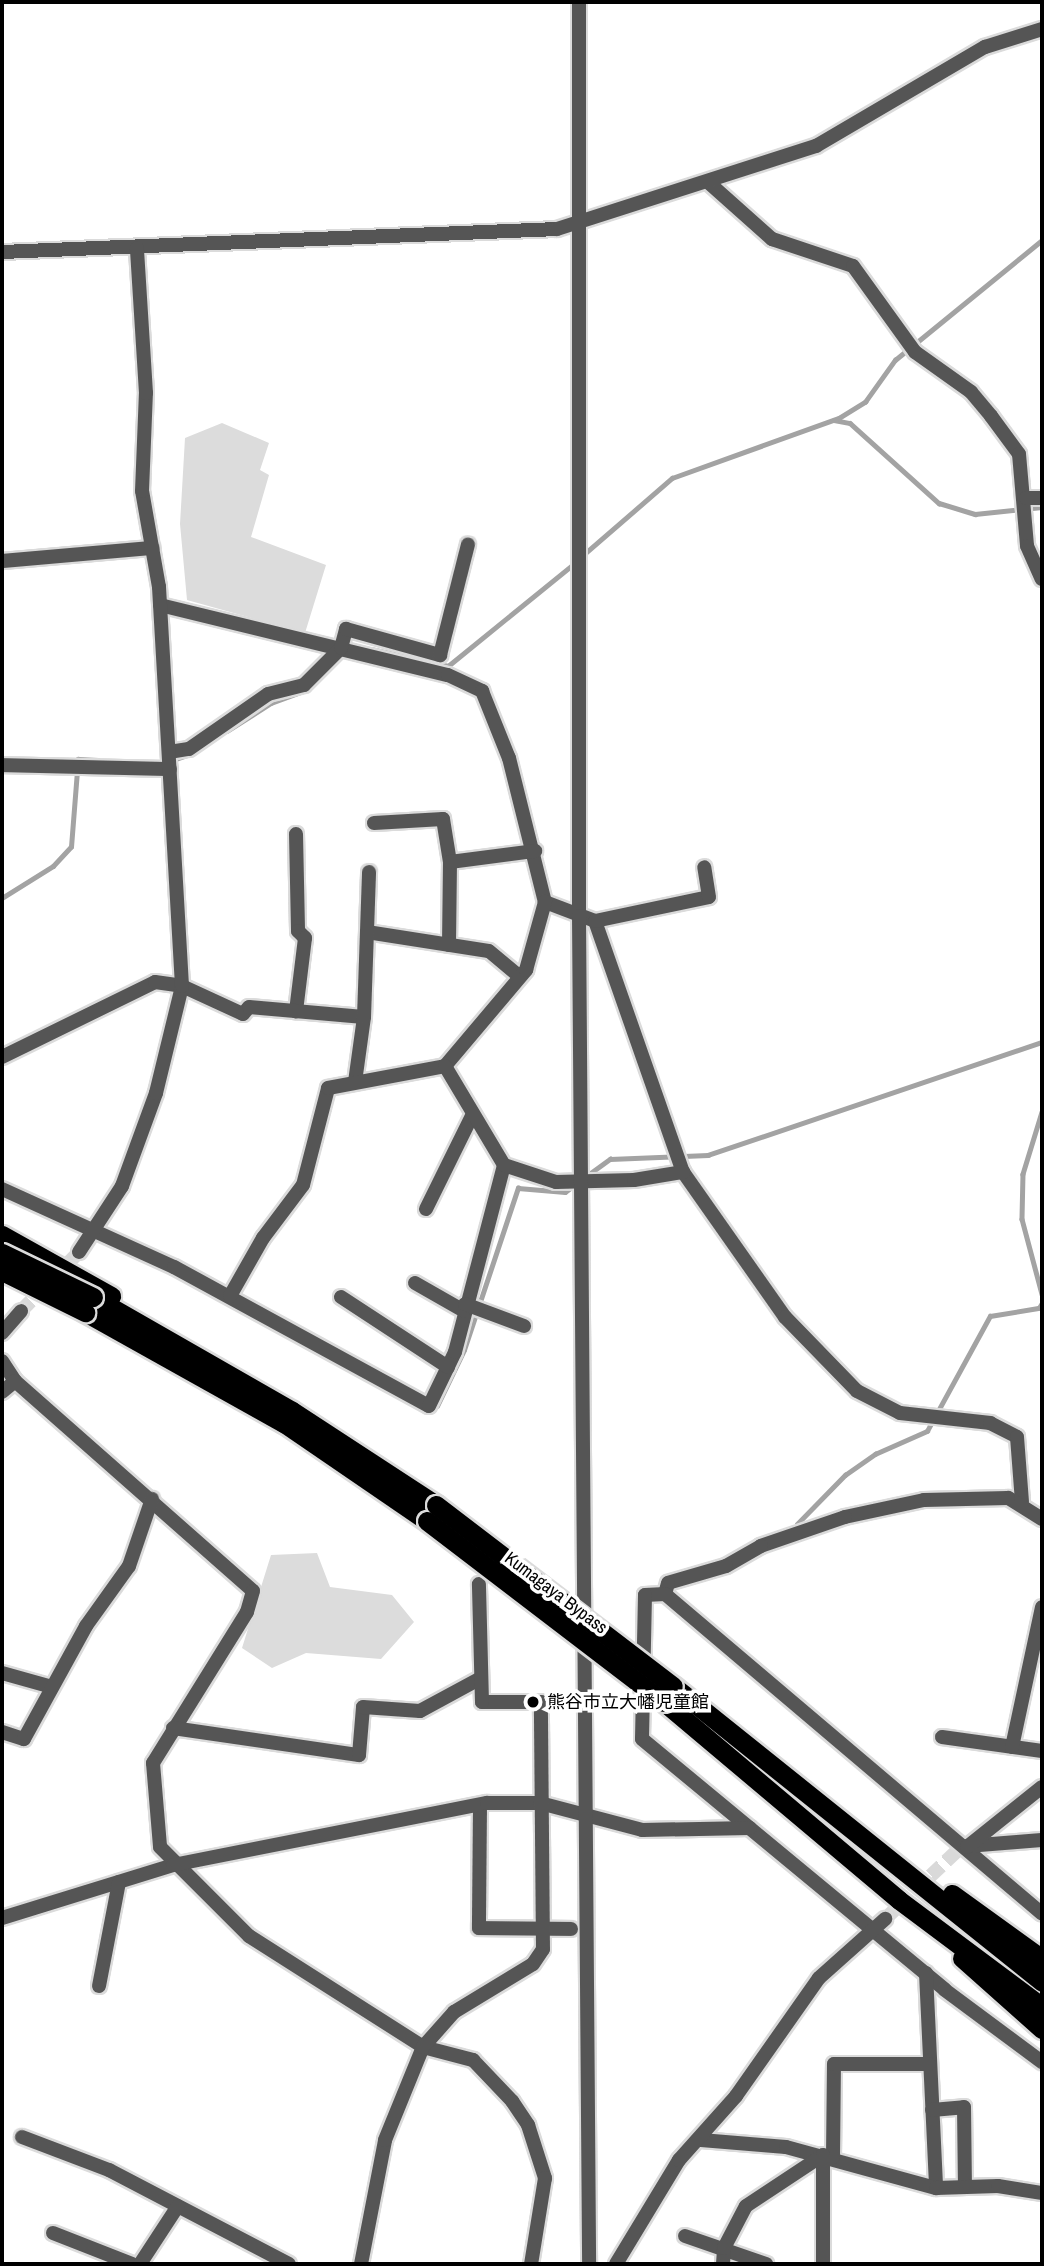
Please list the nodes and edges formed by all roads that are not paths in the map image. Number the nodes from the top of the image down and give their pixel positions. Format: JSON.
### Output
{"nodes":[{"id":1,"x":579,"y":2,"type":"edge"},
{"id":2,"x":1042,"y":29,"type":"edge"},
{"id":3,"x":709,"y":182,"type":"junction"},
{"id":4,"x":579,"y":219,"type":"junction"},
{"id":5,"x":137,"y":248,"type":"junction"},
{"id":6,"x":2,"y":252,"type":"edge"},
{"id":7,"x":1042,"y":498,"type":"edge"},
{"id":8,"x":1026,"y":500,"type":"junction"},
{"id":9,"x":468,"y":544,"type":"dead end"},
{"id":10,"x":152,"y":548,"type":"junction"},
{"id":11,"x":2,"y":561,"type":"edge"},
{"id":12,"x":1042,"y":579,"type":"edge"},
{"id":13,"x":160,"y":605,"type":"junction"},
{"id":14,"x":341,"y":648,"type":"junction"},
{"id":15,"x":169,"y":752,"type":"junction"},
{"id":16,"x":2,"y":765,"type":"edge"},
{"id":17,"x":170,"y":768,"type":"junction"},
{"id":18,"x":373,"y":823,"type":"dead end"},
{"id":19,"x":296,"y":834,"type":"dead end"},
{"id":20,"x":535,"y":851,"type":"junction"},
{"id":21,"x":450,"y":862,"type":"junction"},
{"id":22,"x":704,"y":867,"type":"dead end"},
{"id":23,"x":369,"y":872,"type":"dead end"},
{"id":24,"x":545,"y":902,"type":"junction"},
{"id":25,"x":579,"y":916,"type":"junction"},
{"id":26,"x":595,"y":921,"type":"junction"},
{"id":27,"x":367,"y":932,"type":"junction"},
{"id":28,"x":449,"y":945,"type":"junction"},
{"id":29,"x":520,"y":977,"type":"junction"},
{"id":30,"x":182,"y":986,"type":"junction"},
{"id":31,"x":296,"y":1011,"type":"junction"},
{"id":32,"x":364,"y":1017,"type":"junction"},
{"id":33,"x":2,"y":1057,"type":"edge"},
{"id":34,"x":444,"y":1066,"type":"junction"},
{"id":35,"x":355,"y":1082,"type":"junction"},
{"id":36,"x":473,"y":1114,"type":"junction"},
{"id":37,"x":504,"y":1165,"type":"junction"},
{"id":38,"x":682,"y":1169,"type":"junction"},
{"id":39,"x":584,"y":1182,"type":"junction"},
{"id":40,"x":2,"y":1189,"type":"edge"},
{"id":41,"x":426,"y":1209,"type":"dead end"},
{"id":42,"x":95,"y":1232,"type":"junction"},
{"id":43,"x":2,"y":1235,"type":"edge"},
{"id":44,"x":79,"y":1252,"type":"tunnel mouth"},
{"id":45,"x":2,"y":1253,"type":"edge"},
{"id":46,"x":2,"y":1271,"type":"edge"},
{"id":47,"x":2,"y":1278,"type":"edge"},
{"id":48,"x":415,"y":1283,"type":"dead end"},
{"id":49,"x":230,"y":1296,"type":"junction"},
{"id":50,"x":341,"y":1297,"type":"dead end"},
{"id":51,"x":89,"y":1305,"type":"junction"},
{"id":52,"x":465,"y":1308,"type":"junction"},
{"id":53,"x":524,"y":1326,"type":"dead end"},
{"id":54,"x":2,"y":1361,"type":"edge"},
{"id":55,"x":448,"y":1367,"type":"junction"},
{"id":56,"x":228,"y":1373,"type":"junction"},
{"id":57,"x":15,"y":1381,"type":"junction"},
{"id":58,"x":2,"y":1392,"type":"edge"},
{"id":59,"x":152,"y":1499,"type":"junction"},
{"id":60,"x":1022,"y":1502,"type":"junction"},
{"id":61,"x":431,"y":1513,"type":"junction"},
{"id":62,"x":1042,"y":1519,"type":"edge"},
{"id":63,"x":479,"y":1584,"type":"dead end"},
{"id":64,"x":665,"y":1594,"type":"junction"},
{"id":65,"x":1042,"y":1607,"type":"edge"},
{"id":66,"x":2,"y":1673,"type":"edge"},
{"id":67,"x":481,"y":1678,"type":"junction"},
{"id":68,"x":52,"y":1687,"type":"junction"},
{"id":69,"x":668,"y":1694,"type":"junction"},
{"id":70,"x":173,"y":1728,"type":"junction"},
{"id":71,"x":2,"y":1732,"type":"edge"},
{"id":72,"x":942,"y":1737,"type":"dead end"},
{"id":73,"x":1012,"y":1747,"type":"junction"},
{"id":74,"x":1042,"y":1751,"type":"edge"},
{"id":75,"x":1042,"y":1787,"type":"edge"},
{"id":76,"x":540,"y":1803,"type":"junction"},
{"id":77,"x":480,"y":1805,"type":"junction"},
{"id":78,"x":587,"y":1815,"type":"junction"},
{"id":79,"x":830,"y":1817,"type":"junction"},
{"id":80,"x":750,"y":1828,"type":"junction"},
{"id":81,"x":1042,"y":1840,"type":"edge"},
{"id":82,"x":963,"y":1848,"type":"junction"},
{"id":83,"x":173,"y":1866,"type":"junction"},
{"id":84,"x":119,"y":1882,"type":"junction"},
{"id":85,"x":899,"y":1900,"type":"junction"},
{"id":86,"x":1042,"y":1914,"type":"edge"},
{"id":87,"x":2,"y":1918,"type":"edge"},
{"id":88,"x":880,"y":1924,"type":"junction"},
{"id":89,"x":543,"y":1929,"type":"junction"},
{"id":90,"x":571,"y":1929,"type":"dead end"},
{"id":91,"x":1042,"y":1959,"type":"edge"},
{"id":92,"x":926,"y":1973,"type":"junction"},
{"id":93,"x":1042,"y":1982,"type":"edge"},
{"id":94,"x":99,"y":1986,"type":"dead end"},
{"id":95,"x":1042,"y":2007,"type":"edge"},
{"id":96,"x":1042,"y":2029,"type":"edge"},
{"id":97,"x":423,"y":2047,"type":"junction"},
{"id":98,"x":1042,"y":2062,"type":"edge"},
{"id":99,"x":929,"y":2064,"type":"junction"},
{"id":100,"x":932,"y":2110,"type":"junction"},
{"id":101,"x":22,"y":2137,"type":"dead end"},
{"id":102,"x":701,"y":2140,"type":"junction"},
{"id":103,"x":828,"y":2156,"type":"junction"},
{"id":104,"x":965,"y":2187,"type":"junction"},
{"id":105,"x":936,"y":2188,"type":"junction"},
{"id":106,"x":1042,"y":2193,"type":"edge"},
{"id":107,"x":178,"y":2206,"type":"junction"},
{"id":108,"x":53,"y":2233,"type":"dead end"},
{"id":109,"x":685,"y":2236,"type":"dead end"},
{"id":110,"x":724,"y":2248,"type":"junction"},
{"id":111,"x":132,"y":2264,"type":"edge"},
{"id":112,"x":140,"y":2264,"type":"edge"},
{"id":113,"x":289,"y":2264,"type":"edge"},
{"id":114,"x":360,"y":2264,"type":"edge"},
{"id":115,"x":531,"y":2264,"type":"edge"},
{"id":116,"x":589,"y":2264,"type":"edge"},
{"id":117,"x":616,"y":2264,"type":"edge"},
{"id":118,"x":723,"y":2264,"type":"edge"},
{"id":119,"x":766,"y":2264,"type":"edge"},
{"id":120,"x":823,"y":2264,"type":"edge"}],
"edges":[{"from":1,"to":4,"type":"street"},
{"from":2,"to":3,"type":"street"},
{"from":3,"to":4,"type":"street"},
{"from":3,"to":8,"type":"street"},
{"from":4,"to":5,"type":"street"},
{"from":4,"to":25,"type":"street"},
{"from":5,"to":6,"type":"street"},
{"from":5,"to":10,"type":"street"},
{"from":7,"to":8,"type":"street"},
{"from":8,"to":12,"type":"street"},
{"from":9,"to":14,"type":"street"},
{"from":10,"to":11,"type":"street"},
{"from":10,"to":13,"type":"street"},
{"from":13,"to":14,"type":"street"},
{"from":13,"to":15,"type":"street"},
{"from":14,"to":15,"type":"street"},
{"from":14,"to":20,"type":"street"},
{"from":15,"to":17,"type":"street"},
{"from":16,"to":17,"type":"street"},
{"from":17,"to":30,"type":"street"},
{"from":18,"to":21,"type":"street"},
{"from":19,"to":31,"type":"street"},
{"from":20,"to":21,"type":"street"},
{"from":20,"to":24,"type":"street"},
{"from":21,"to":28,"type":"street"},
{"from":22,"to":26,"type":"street"},
{"from":23,"to":27,"type":"street"},
{"from":24,"to":25,"type":"street"},
{"from":24,"to":29,"type":"street"},
{"from":25,"to":26,"type":"street"},
{"from":25,"to":39,"type":"street"},
{"from":26,"to":38,"type":"street"},
{"from":27,"to":28,"type":"street"},
{"from":27,"to":32,"type":"street"},
{"from":28,"to":29,"type":"street"},
{"from":29,"to":34,"type":"street"},
{"from":30,"to":31,"type":"street"},
{"from":30,"to":33,"type":"street"},
{"from":30,"to":42,"type":"street"},
{"from":31,"to":32,"type":"street"},
{"from":32,"to":35,"type":"street"},
{"from":34,"to":35,"type":"street"},
{"from":34,"to":36,"type":"street"},
{"from":35,"to":49,"type":"street"},
{"from":36,"to":37,"type":"street"},
{"from":36,"to":41,"type":"street"},
{"from":37,"to":39,"type":"street"},
{"from":37,"to":52,"type":"street"},
{"from":38,"to":39,"type":"street"},
{"from":38,"to":60,"type":"street"},
{"from":39,"to":78,"type":"street"},
{"from":40,"to":42,"type":"street"},
{"from":42,"to":44,"type":"street"},
{"from":42,"to":49,"type":"street"},
{"from":43,"to":56,"type":"highway"},
{"from":45,"to":51,"type":"highway","bridge":true},
{"from":46,"to":51,"type":"highway","bridge":true},
{"from":47,"to":51,"type":"highway","name":"Kumagaya Bypass","bridge":true},
{"from":48,"to":52,"type":"street"},
{"from":49,"to":55,"type":"street"},
{"from":50,"to":55,"type":"street"},
{"from":51,"to":56,"type":"highway","name":"Kumagaya Bypass"},
{"from":51,"to":61,"type":"highway","name":"Kumagaya Bypass"},
{"from":52,"to":53,"type":"street"},
{"from":52,"to":55,"type":"street"},
{"from":54,"to":57,"type":"street"},
{"from":56,"to":61,"type":"highway","name":"Kumagaya Bypass"},
{"from":57,"to":58,"type":"street"},
{"from":57,"to":59,"type":"street"},
{"from":59,"to":68,"type":"street"},
{"from":59,"to":70,"type":"street"},
{"from":60,"to":62,"type":"street"},
{"from":60,"to":64,"type":"street"},
{"from":61,"to":69,"type":"highway","name":"Kumagaya Bypass","bridge":true},
{"from":63,"to":67,"type":"street"},
{"from":64,"to":80,"type":"street"},
{"from":64,"to":82,"type":"street"},
{"from":65,"to":73,"type":"street"},
{"from":66,"to":68,"type":"street"},
{"from":67,"to":70,"type":"street"},
{"from":67,"to":76,"type":"street"},
{"from":68,"to":71,"type":"street"},
{"from":69,"to":79,"type":"highway","name":"Kumagaya Bypass"},
{"from":69,"to":85,"type":"highway","name":"Kumagaya Bypass"},
{"from":70,"to":83,"type":"street"},
{"from":72,"to":73,"type":"street"},
{"from":73,"to":74,"type":"street"},
{"from":75,"to":82,"type":"street"},
{"from":76,"to":77,"type":"street"},
{"from":76,"to":78,"type":"street"},
{"from":76,"to":89,"type":"street"},
{"from":77,"to":83,"type":"street"},
{"from":77,"to":89,"type":"street"},
{"from":78,"to":80,"type":"street"},
{"from":78,"to":116,"type":"street"},
{"from":79,"to":91,"type":"highway"},
{"from":79,"to":93,"type":"highway","name":"Kumagaya Bypass"},
{"from":80,"to":88,"type":"street"},
{"from":81,"to":82,"type":"street"},
{"from":82,"to":86,"type":"street"},
{"from":83,"to":84,"type":"street"},
{"from":83,"to":97,"type":"street"},
{"from":84,"to":87,"type":"street"},
{"from":84,"to":94,"type":"street"},
{"from":85,"to":95,"type":"highway","name":"Kumagaya Bypass"},
{"from":85,"to":96,"type":"highway"},
{"from":88,"to":92,"type":"street"},
{"from":88,"to":102,"type":"street"},
{"from":89,"to":90,"type":"street"},
{"from":89,"to":97,"type":"street"},
{"from":92,"to":98,"type":"street"},
{"from":92,"to":99,"type":"street"},
{"from":97,"to":114,"type":"street"},
{"from":97,"to":115,"type":"street"},
{"from":99,"to":100,"type":"street"},
{"from":99,"to":103,"type":"street"},
{"from":100,"to":104,"type":"street"},
{"from":100,"to":105,"type":"street"},
{"from":101,"to":107,"type":"street"},
{"from":102,"to":103,"type":"street"},
{"from":102,"to":117,"type":"street"},
{"from":103,"to":105,"type":"street"},
{"from":103,"to":110,"type":"street"},
{"from":103,"to":120,"type":"street"},
{"from":104,"to":105,"type":"street"},
{"from":104,"to":106,"type":"street"},
{"from":107,"to":112,"type":"street"},
{"from":107,"to":113,"type":"street"},
{"from":108,"to":111,"type":"street"},
{"from":109,"to":110,"type":"street"},
{"from":110,"to":118,"type":"street"},
{"from":110,"to":119,"type":"street"}]}
